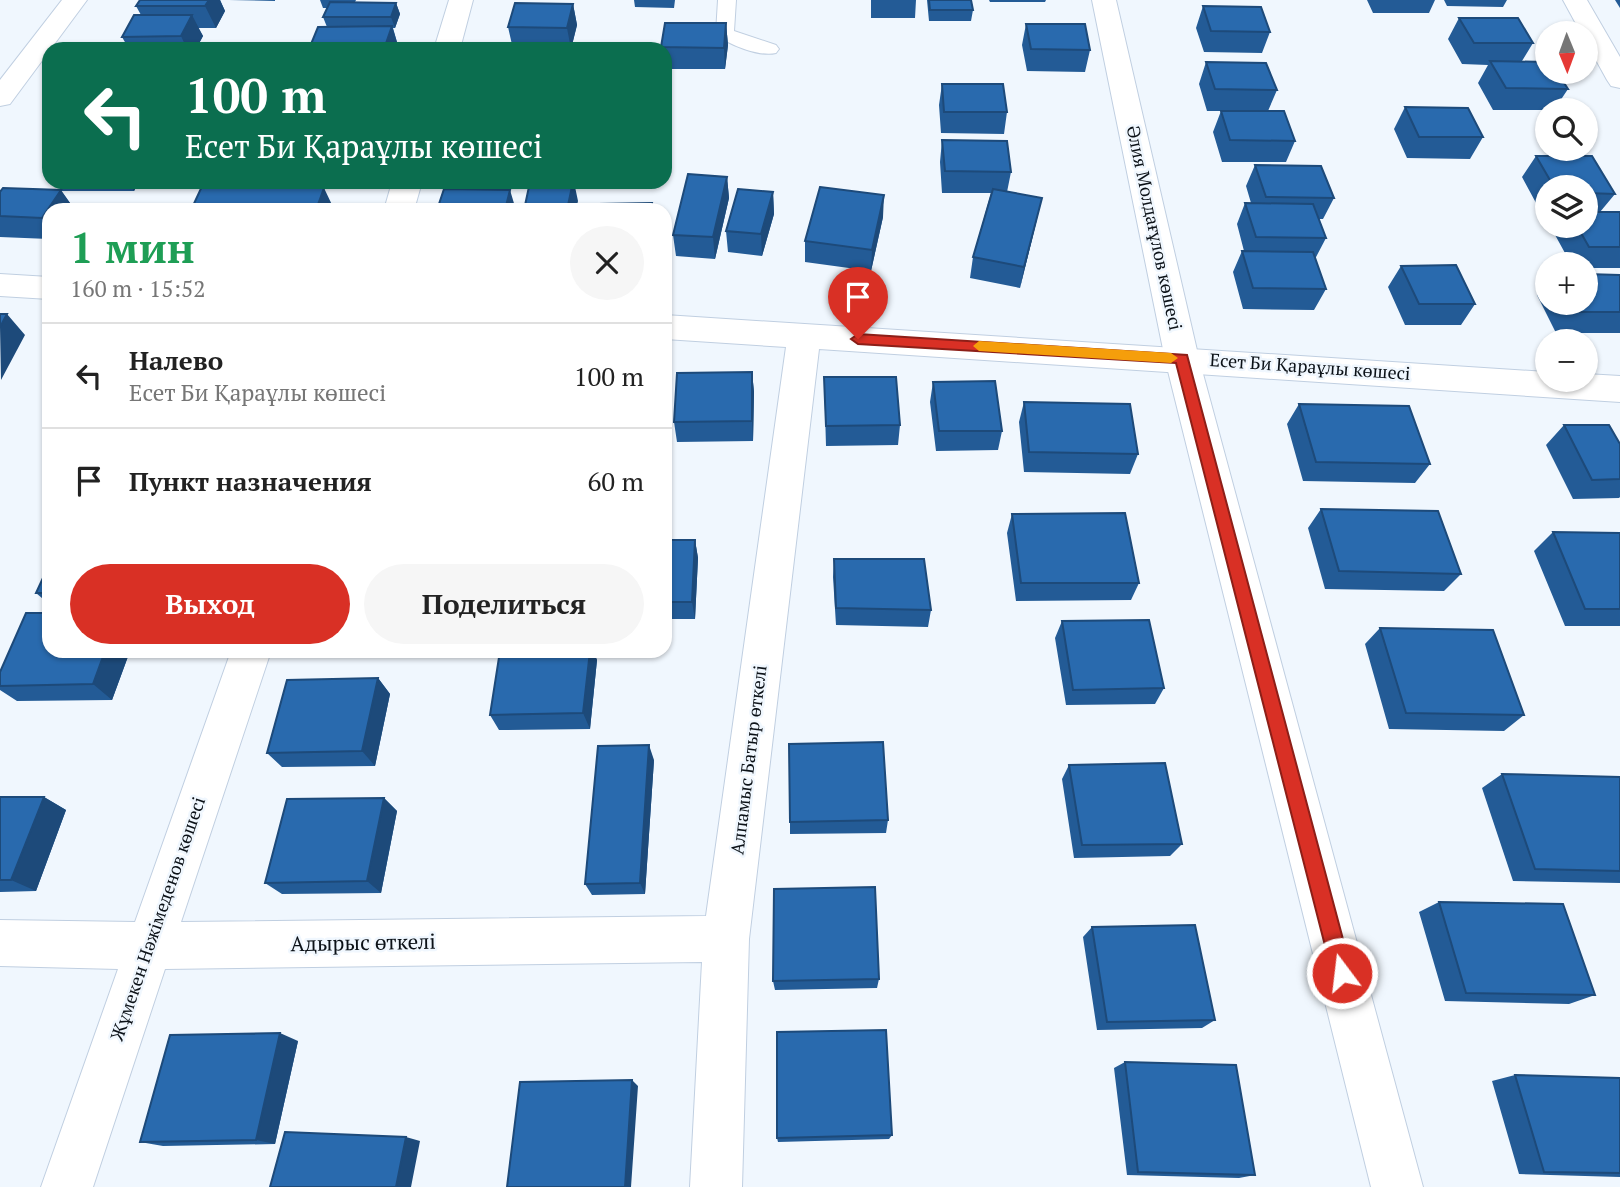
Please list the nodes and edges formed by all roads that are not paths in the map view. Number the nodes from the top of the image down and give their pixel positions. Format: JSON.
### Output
{"nodes":[{"id":1,"x":75,"y":0,"type":"edge"},
{"id":2,"x":461,"y":0,"type":"edge"},
{"id":3,"x":727,"y":0,"type":"edge"},
{"id":4,"x":1104,"y":0,"type":"edge"},
{"id":5,"x":1574,"y":0,"type":"edge"},
{"id":6,"x":43,"y":42,"type":"edge"},
{"id":7,"x":449,"y":42,"type":"edge"},
{"id":8,"x":42,"y":43,"type":"edge"},
{"id":9,"x":770,"y":49,"type":"dead end"},
{"id":10,"x":1620,"y":80,"type":"edge"},
{"id":11,"x":0,"y":98,"type":"edge"},
{"id":12,"x":0,"y":285,"type":"edge"},
{"id":13,"x":42,"y":288,"type":"edge"},
{"id":14,"x":672,"y":327,"type":"edge"},
{"id":15,"x":804,"y":335,"type":"junction"},
{"id":16,"x":1182,"y":359,"type":"junction"},
{"id":17,"x":1620,"y":389,"type":"edge"},
{"id":18,"x":249,"y":658,"type":"edge"},
{"id":19,"x":726,"y":939,"type":"junction"},
{"id":20,"x":0,"y":943,"type":"edge"},
{"id":21,"x":148,"y":946,"type":"junction"},
{"id":22,"x":67,"y":1187,"type":"edge"},
{"id":23,"x":716,"y":1187,"type":"edge"},
{"id":24,"x":1397,"y":1187,"type":"edge"}],
"edges":[{"from":1,"to":6,"type":"street"},
{"from":2,"to":7,"type":"street"},
{"from":3,"to":9,"type":"lane"},
{"from":4,"to":16,"type":"street","name":"Әлия Молдағұлов көшесі"},
{"from":5,"to":10,"type":"street"},
{"from":8,"to":11,"type":"street"},
{"from":12,"to":13,"type":"street"},
{"from":14,"to":15,"type":"street","name":"Есет Би Қараұлы көшесі"},
{"from":15,"to":16,"type":"street","name":"Есет Би Қараұлы көшесі"},
{"from":15,"to":19,"type":"street","name":"Алпамыс Батыр өткелі"},
{"from":16,"to":17,"type":"street","name":"Есет Би Қараұлы көшесі"},
{"from":16,"to":24,"type":"street","name":"Әлия Молдағұлов көшесі"},
{"from":18,"to":21,"type":"street","name":"Жұмекен Нәжімеденов көшесі"},
{"from":19,"to":21,"type":"street","name":"Адырыс өткелі"},
{"from":19,"to":23,"type":"street","name":"Алпамыс Батыр өткелі"},
{"from":20,"to":21,"type":"street","name":"Адырыс өткелі"},
{"from":21,"to":22,"type":"street","name":"Жұмекен Нәжімеденов көшесі"}]}
